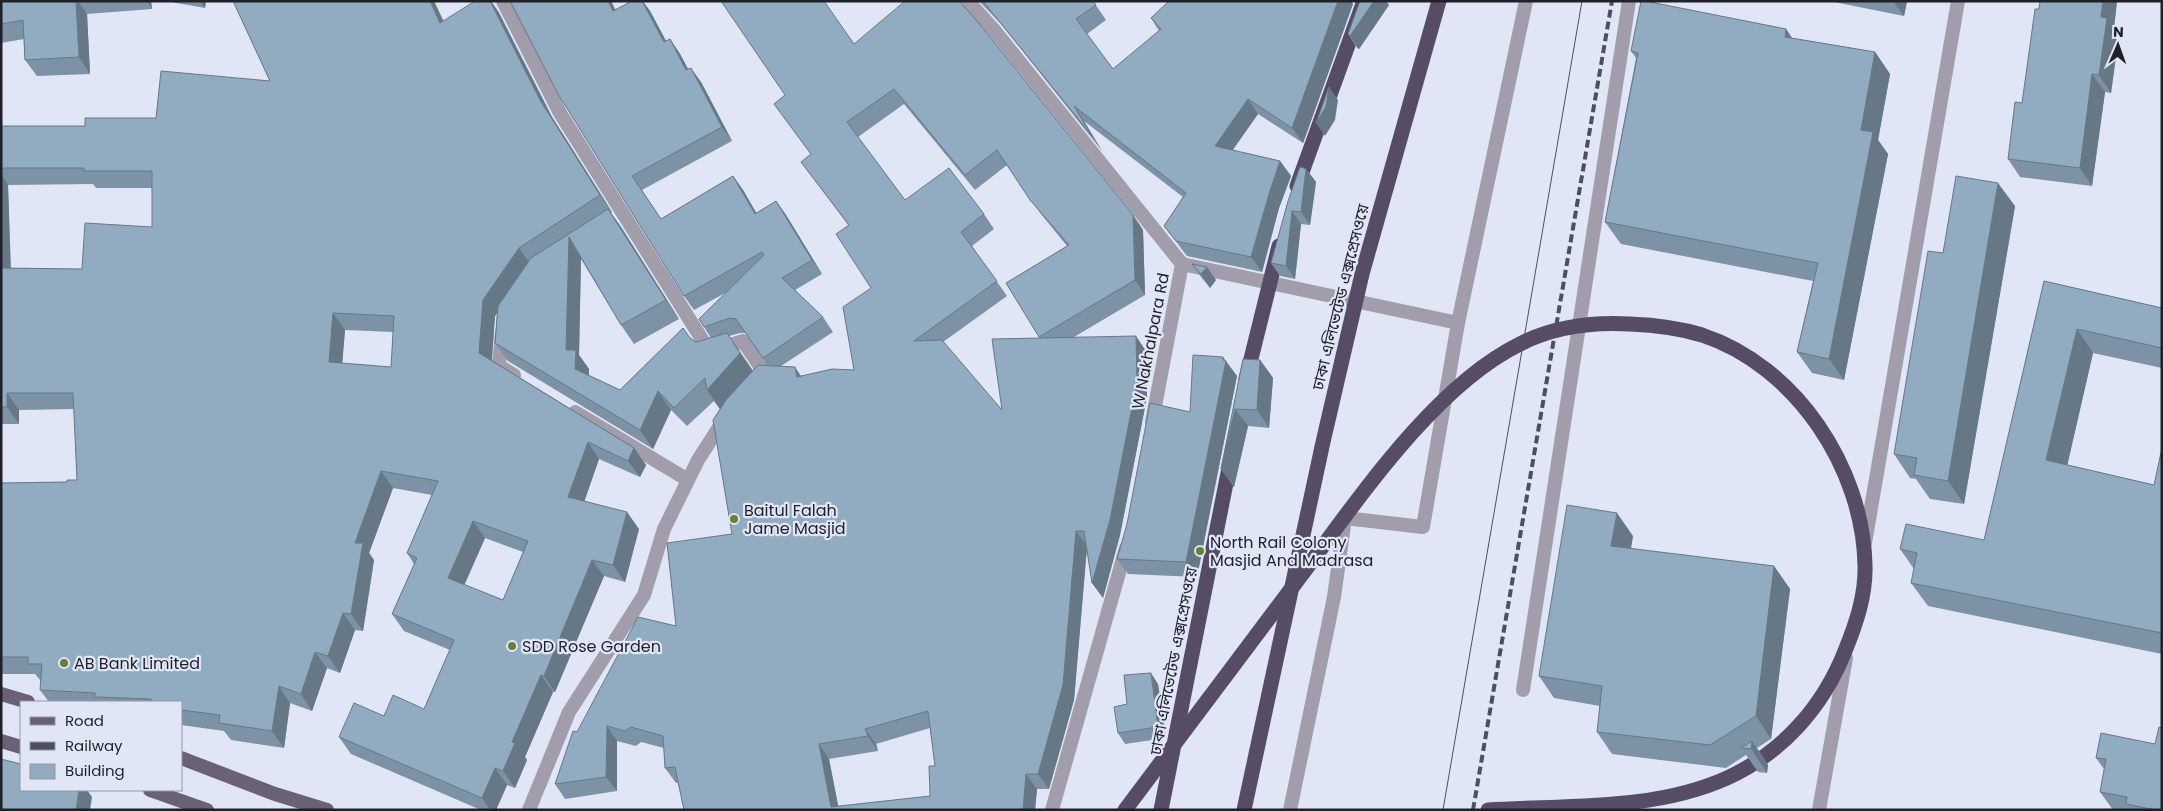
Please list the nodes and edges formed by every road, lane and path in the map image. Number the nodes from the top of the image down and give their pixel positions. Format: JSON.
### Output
{"nodes":[{"id":1,"x":503,"y":1,"type":"edge"},
{"id":2,"x":968,"y":1,"type":"edge"},
{"id":3,"x":1364,"y":1,"type":"edge"},
{"id":4,"x":1439,"y":1,"type":"edge"},
{"id":5,"x":1526,"y":1,"type":"edge"},
{"id":6,"x":1628,"y":1,"type":"edge"},
{"id":7,"x":1958,"y":1,"type":"edge"},
{"id":8,"x":1292,"y":202,"type":"edge"},
{"id":9,"x":1283,"y":229,"type":"edge"},
{"id":10,"x":1182,"y":264,"type":"junction"},
{"id":11,"x":502,"y":321,"type":"edge"},
{"id":12,"x":1458,"y":323,"type":"junction"},
{"id":13,"x":524,"y":381,"type":"edge"},
{"id":14,"x":1243,"y":390,"type":"edge"},
{"id":15,"x":747,"y":391,"type":"edge"},
{"id":16,"x":735,"y":404,"type":"edge"},
{"id":17,"x":565,"y":406,"type":"edge"},
{"id":18,"x":1149,"y":434,"type":"edge"},
{"id":19,"x":1233,"y":445,"type":"edge"},
{"id":20,"x":688,"y":480,"type":"junction"},
{"id":21,"x":1129,"y":537,"type":"edge"},
{"id":22,"x":1523,"y":690,"type":"dead end"},
{"id":23,"x":1,"y":694,"type":"edge"},
{"id":24,"x":25,"y":701,"type":"edge"},
{"id":25,"x":1,"y":741,"type":"edge"},
{"id":26,"x":20,"y":747,"type":"edge"},
{"id":27,"x":182,"y":758,"type":"edge"},
{"id":28,"x":153,"y":791,"type":"edge"},
{"id":29,"x":208,"y":810,"type":"edge"},
{"id":30,"x":327,"y":810,"type":"edge"},
{"id":31,"x":529,"y":810,"type":"edge"},
{"id":32,"x":1052,"y":810,"type":"edge"},
{"id":33,"x":1125,"y":810,"type":"edge"},
{"id":34,"x":1161,"y":810,"type":"edge"},
{"id":35,"x":1244,"y":810,"type":"edge"},
{"id":36,"x":1290,"y":810,"type":"edge"},
{"id":37,"x":1488,"y":810,"type":"edge"},
{"id":38,"x":1820,"y":810,"type":"edge"}],
"edges":[{"from":1,"to":15,"type":"street"},
{"from":2,"to":10,"type":"street","name":"W Nakhalpara Rd"},
{"from":3,"to":8,"type":"highway","bridge":true},
{"from":4,"to":35,"type":"highway","name":"ঢাকা এলিভেটেড এক্সপ্রেসওয়ে","bridge":true},
{"from":5,"to":12,"type":"street"},
{"from":6,"to":22,"type":"street"},
{"from":7,"to":38,"type":"street"},
{"from":9,"to":14,"type":"highway","bridge":true},
{"from":10,"to":12,"type":"street"},
{"from":10,"to":18,"type":"street","name":"W Nakhalpara Rd"},
{"from":11,"to":13,"type":"street"},
{"from":12,"to":36,"type":"street"},
{"from":16,"to":20,"type":"street"},
{"from":17,"to":20,"type":"street"},
{"from":19,"to":34,"type":"highway","name":"ঢাকা এলিভেটেড এক্সপ্রেসওয়ে","bridge":true},
{"from":20,"to":31,"type":"street"},
{"from":21,"to":32,"type":"street"},
{"from":23,"to":24,"type":"main road"},
{"from":25,"to":26,"type":"main road"},
{"from":27,"to":30,"type":"main road"},
{"from":28,"to":29,"type":"main road"},
{"from":33,"to":37,"type":"highway","bridge":true}]}
